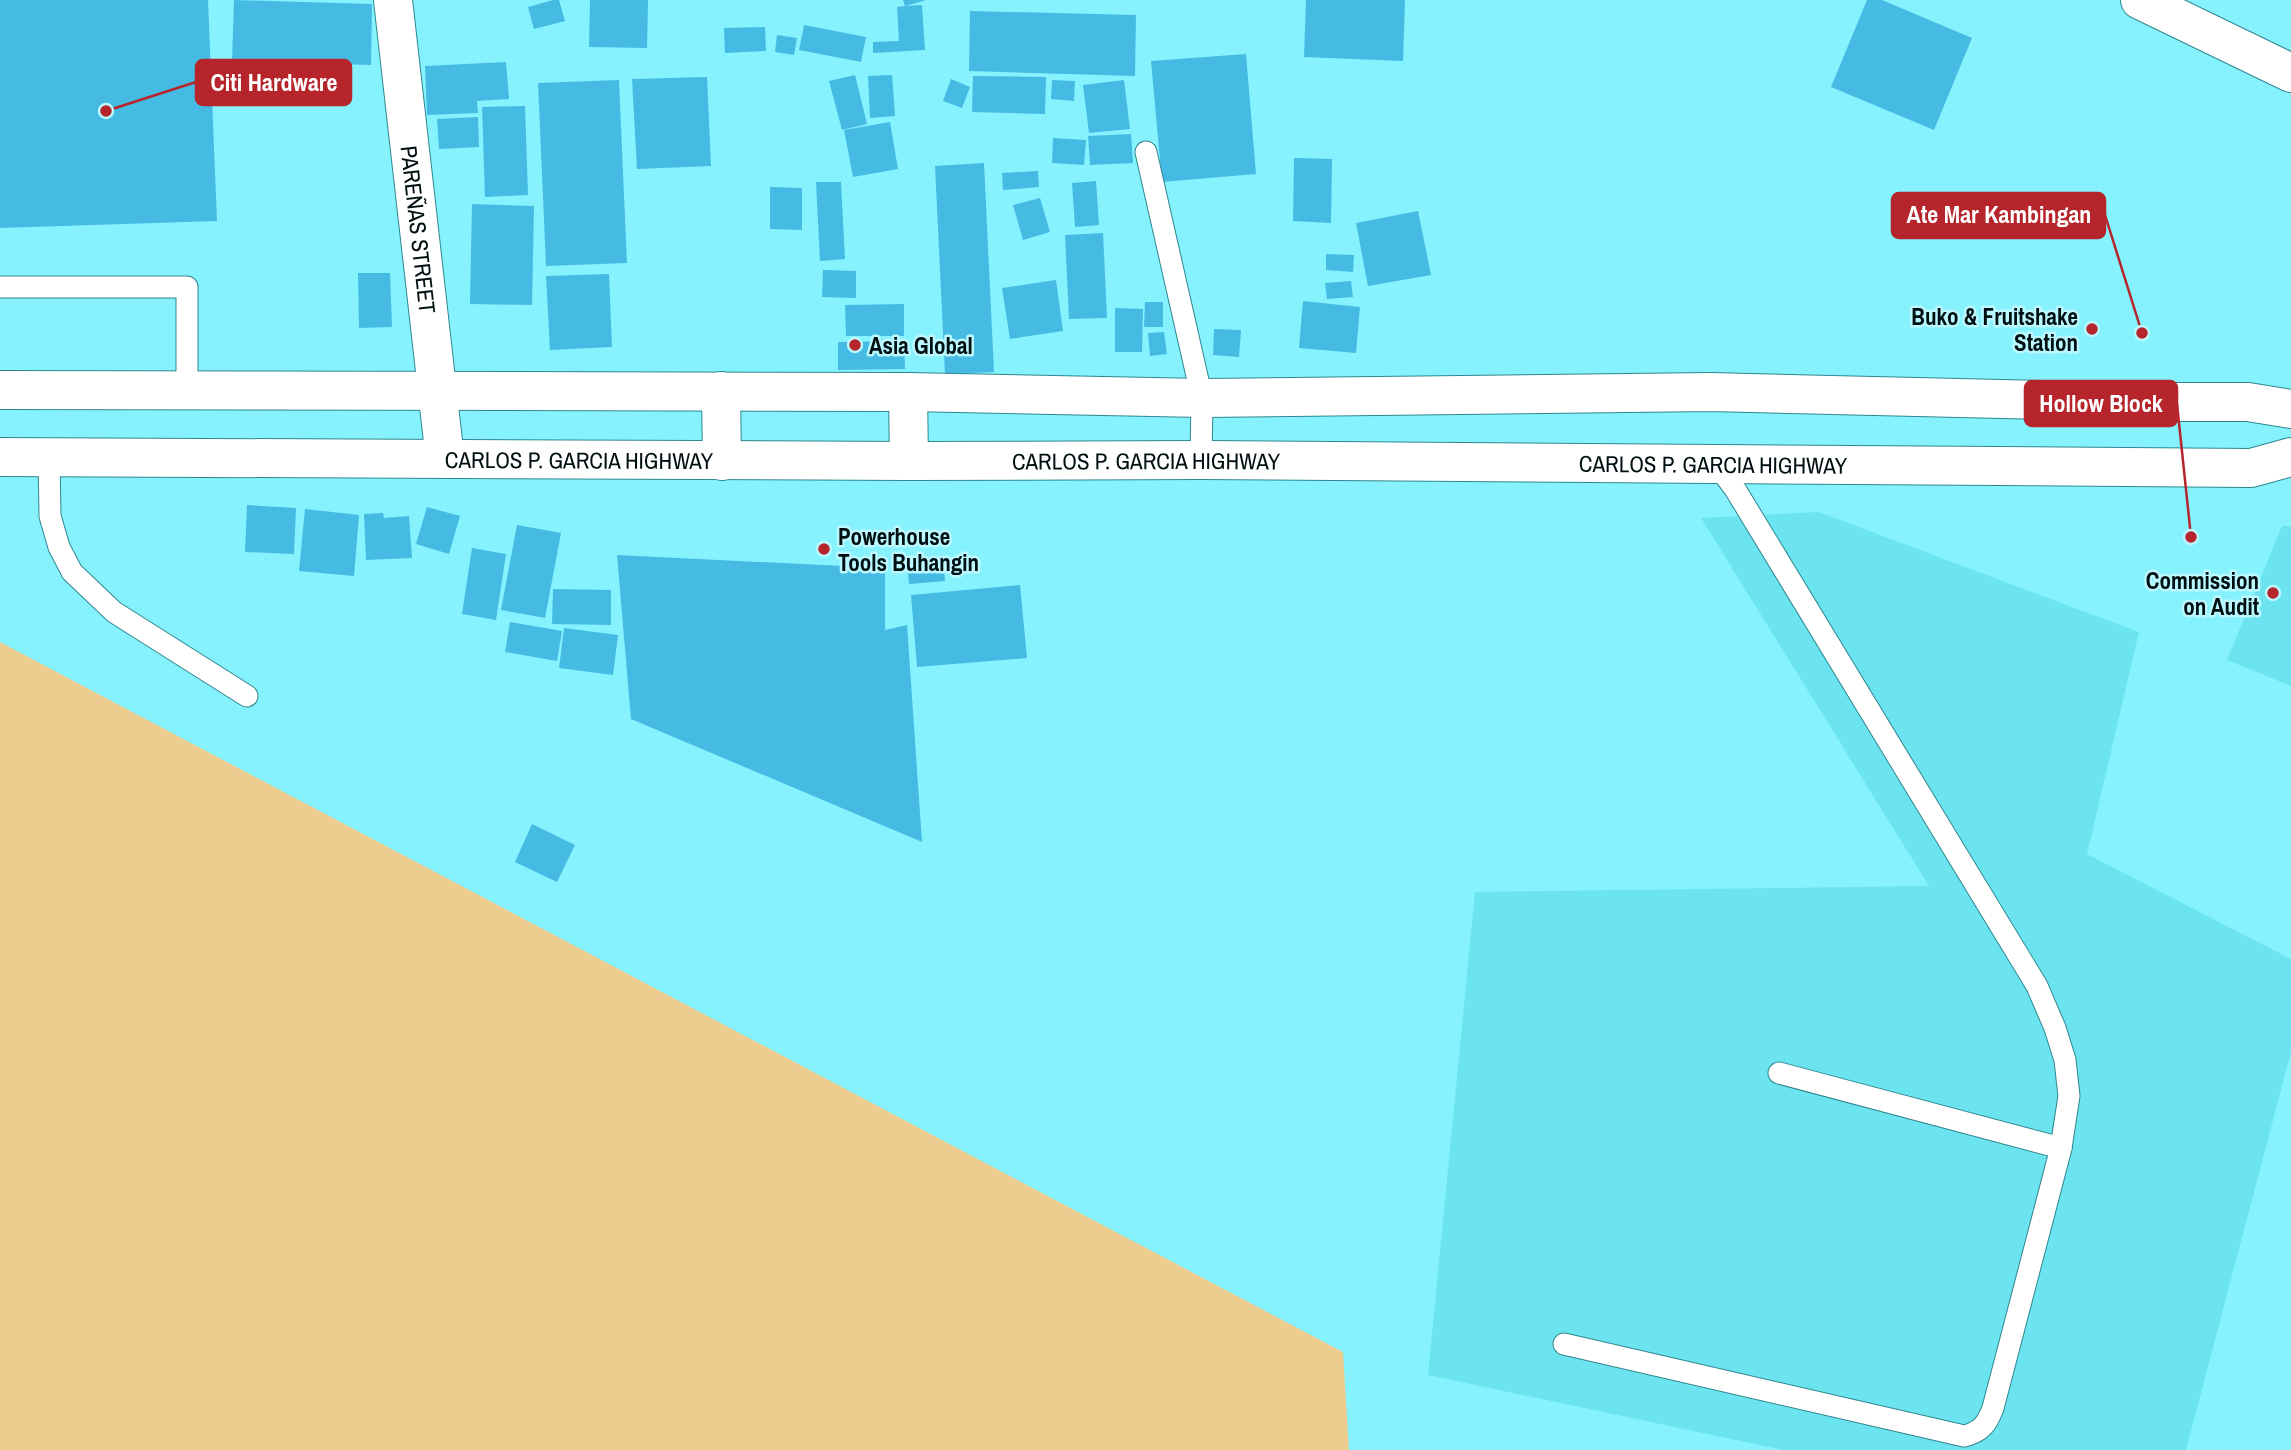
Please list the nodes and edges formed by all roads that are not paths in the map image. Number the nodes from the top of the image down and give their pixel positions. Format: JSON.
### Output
{"nodes":[{"id":1,"x":393,"y":0,"type":"edge"},
{"id":2,"x":2140,"y":0,"type":"edge"},
{"id":3,"x":2291,"y":73,"type":"edge"},
{"id":4,"x":1146,"y":152,"type":"dead end"},
{"id":5,"x":0,"y":286,"type":"edge"},
{"id":6,"x":0,"y":390,"type":"edge"},
{"id":7,"x":187,"y":390,"type":"junction"},
{"id":8,"x":438,"y":391,"type":"junction"},
{"id":9,"x":721,"y":391,"type":"junction"},
{"id":10,"x":908,"y":392,"type":"junction"},
{"id":11,"x":1202,"y":398,"type":"junction"},
{"id":12,"x":2291,"y":409,"type":"edge"},
{"id":13,"x":0,"y":457,"type":"edge"},
{"id":14,"x":2291,"y":457,"type":"edge"},
{"id":15,"x":48,"y":458,"type":"junction"},
{"id":16,"x":445,"y":459,"type":"junction"},
{"id":17,"x":1201,"y":460,"type":"junction"},
{"id":18,"x":722,"y":461,"type":"junction"},
{"id":19,"x":909,"y":461,"type":"junction"},
{"id":20,"x":1717,"y":465,"type":"junction"},
{"id":21,"x":247,"y":696,"type":"dead end"},
{"id":22,"x":1779,"y":1073,"type":"dead end"},
{"id":23,"x":2061,"y":1148,"type":"junction"},
{"id":24,"x":1564,"y":1344,"type":"dead end"}],
"edges":[{"from":1,"to":8,"type":"main road","name":"PAREÑAS STREET"},
{"from":2,"to":3,"type":"main road"},
{"from":4,"to":11,"type":"lane"},
{"from":5,"to":7,"type":"lane"},
{"from":6,"to":7,"type":"main road"},
{"from":7,"to":8,"type":"main road"},
{"from":8,"to":9,"type":"main road"},
{"from":8,"to":16,"type":"main road","name":"PAREÑAS STREET"},
{"from":9,"to":10,"type":"main road"},
{"from":9,"to":18,"type":"main road"},
{"from":10,"to":11,"type":"main road"},
{"from":10,"to":19,"type":"main road"},
{"from":11,"to":12,"type":"main road"},
{"from":11,"to":17,"type":"lane"},
{"from":13,"to":15,"type":"main road","name":"CARLOS P. GARCIA HIGHWAY"},
{"from":14,"to":20,"type":"main road","name":"CARLOS P. GARCIA HIGHWAY"},
{"from":15,"to":16,"type":"main road","name":"CARLOS P. GARCIA HIGHWAY"},
{"from":15,"to":21,"type":"lane"},
{"from":16,"to":18,"type":"main road","name":"CARLOS P. GARCIA HIGHWAY"},
{"from":17,"to":19,"type":"main road","name":"CARLOS P. GARCIA HIGHWAY"},
{"from":17,"to":20,"type":"main road","name":"CARLOS P. GARCIA HIGHWAY"},
{"from":18,"to":19,"type":"main road","name":"CARLOS P. GARCIA HIGHWAY"},
{"from":20,"to":23,"type":"lane"},
{"from":22,"to":23,"type":"lane"},
{"from":23,"to":24,"type":"lane"}]}
